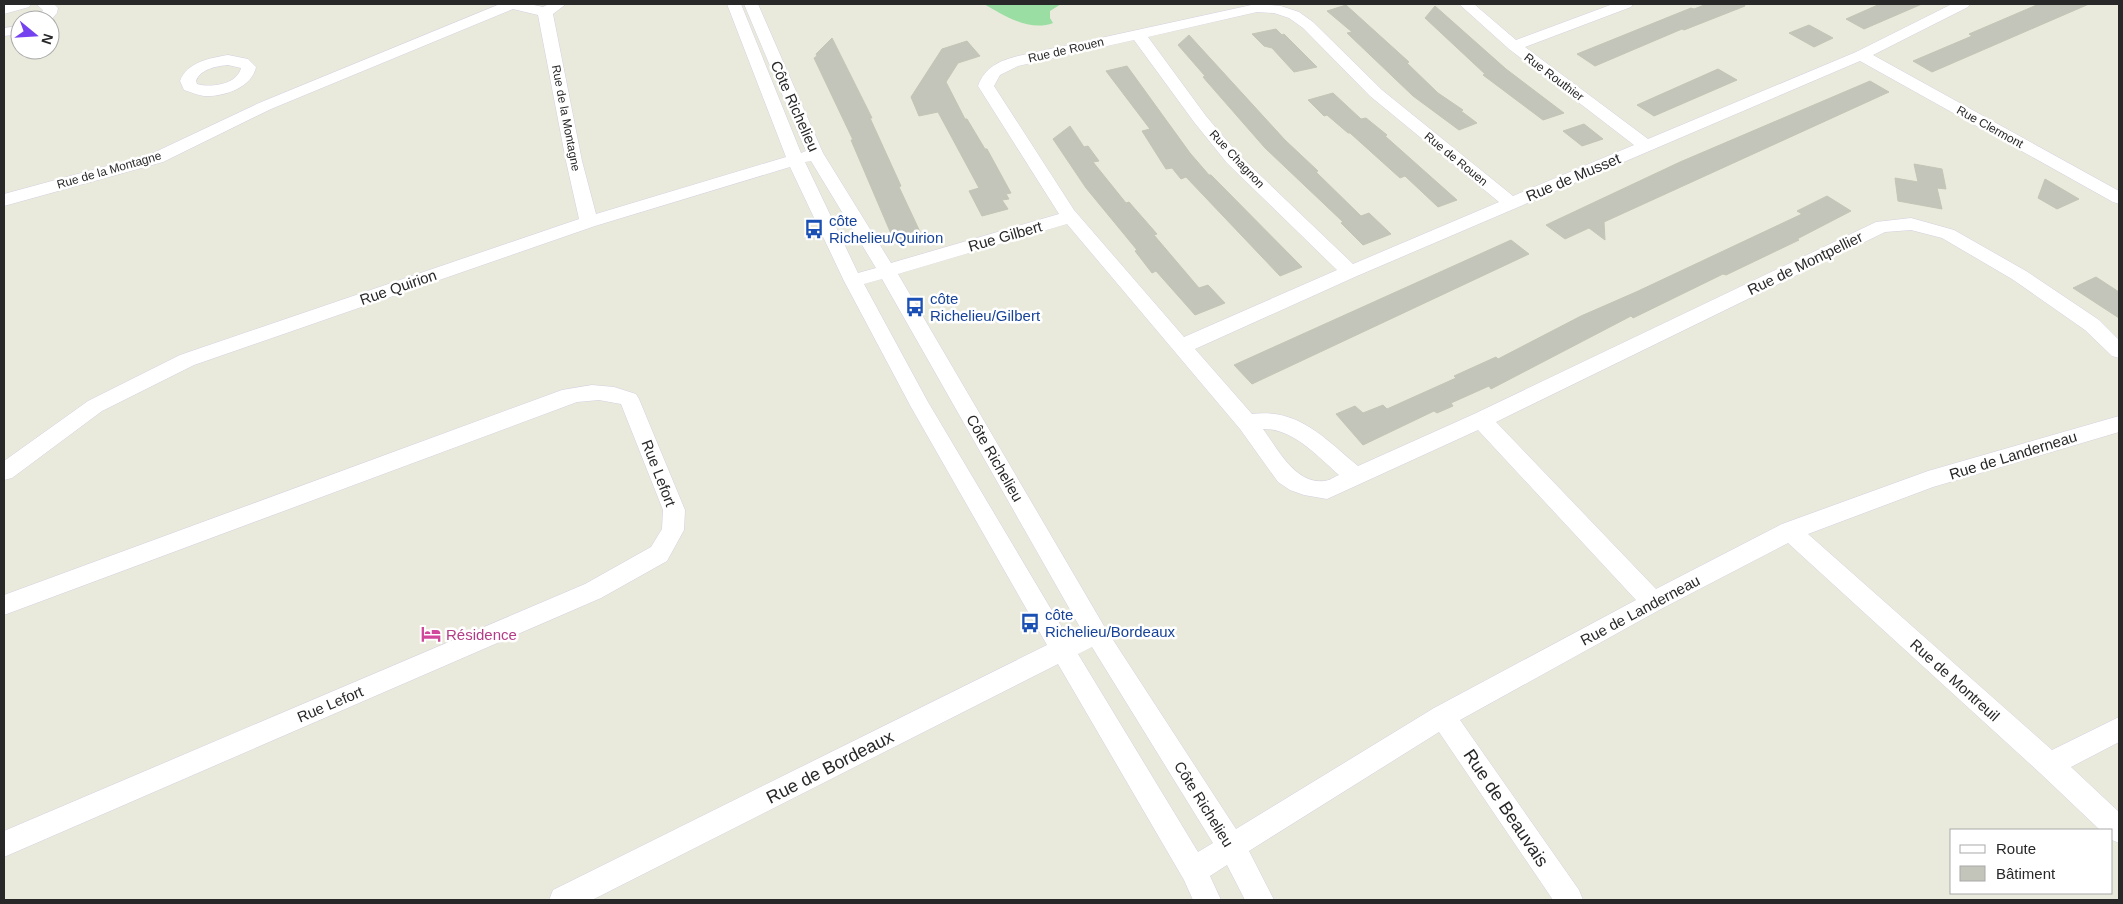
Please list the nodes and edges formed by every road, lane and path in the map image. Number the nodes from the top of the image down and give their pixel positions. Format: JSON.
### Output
{"nodes":[{"id":1,"x":24,"y":4,"type":"edge"},
{"id":2,"x":512,"y":4,"type":"edge"},
{"id":3,"x":734,"y":4,"type":"edge"},
{"id":4,"x":751,"y":4,"type":"edge"},
{"id":5,"x":1466,"y":4,"type":"edge"},
{"id":6,"x":1626,"y":4,"type":"edge"},
{"id":7,"x":1963,"y":4,"type":"edge"},
{"id":8,"x":552,"y":8,"type":"edge"},
{"id":9,"x":4,"y":10,"type":"edge"},
{"id":10,"x":1138,"y":34,"type":"junction"},
{"id":11,"x":1514,"y":46,"type":"junction"},
{"id":12,"x":1862,"y":55,"type":"junction"},
{"id":13,"x":232,"y":86,"type":"dead end"},
{"id":14,"x":265,"y":106,"type":"junction"},
{"id":15,"x":1646,"y":146,"type":"junction"},
{"id":16,"x":815,"y":153,"type":"junction"},
{"id":17,"x":796,"y":161,"type":"junction"},
{"id":18,"x":2119,"y":198,"type":"edge"},
{"id":19,"x":4,"y":200,"type":"edge"},
{"id":20,"x":1511,"y":203,"type":"junction"},
{"id":21,"x":1070,"y":217,"type":"junction"},
{"id":22,"x":589,"y":222,"type":"junction"},
{"id":23,"x":886,"y":270,"type":"junction"},
{"id":24,"x":1350,"y":272,"type":"junction"},
{"id":25,"x":853,"y":281,"type":"junction"},
{"id":26,"x":1182,"y":346,"type":"junction"},
{"id":27,"x":2119,"y":351,"type":"edge"},
{"id":28,"x":1481,"y":420,"type":"junction"},
{"id":29,"x":1247,"y":423,"type":"junction"},
{"id":30,"x":2119,"y":424,"type":"edge"},
{"id":31,"x":4,"y":472,"type":"edge"},
{"id":32,"x":1355,"y":476,"type":"junction"},
{"id":33,"x":1790,"y":531,"type":"junction"},
{"id":34,"x":1653,"y":602,"type":"junction"},
{"id":35,"x":4,"y":605,"type":"edge"},
{"id":36,"x":1096,"y":633,"type":"junction"},
{"id":37,"x":1062,"y":650,"type":"junction"},
{"id":38,"x":1443,"y":716,"type":"junction"},
{"id":39,"x":2119,"y":730,"type":"edge"},
{"id":40,"x":2050,"y":765,"type":"junction"},
{"id":41,"x":2119,"y":830,"type":"edge"},
{"id":42,"x":4,"y":844,"type":"edge"},
{"id":43,"x":1231,"y":846,"type":"junction"},
{"id":44,"x":1194,"y":870,"type":"junction"},
{"id":45,"x":563,"y":900,"type":"edge"},
{"id":46,"x":1207,"y":900,"type":"edge"},
{"id":47,"x":1260,"y":900,"type":"edge"},
{"id":48,"x":1569,"y":900,"type":"edge"}],
"edges":[{"from":1,"to":9,"type":"street"},
{"from":2,"to":8,"type":"street","name":"Rue de la Montagne"},
{"from":2,"to":14,"type":"street","name":"Rue de la Montagne"},
{"from":3,"to":17,"type":"street","name":"Côte Richelieu"},
{"from":4,"to":16,"type":"street","name":"Côte Richelieu"},
{"from":5,"to":11,"type":"street","name":"Rue Routhier"},
{"from":6,"to":11,"type":"street"},
{"from":7,"to":12,"type":"street","name":"Rue de Musset"},
{"from":8,"to":22,"type":"street","name":"Rue de la Montagne"},
{"from":10,"to":20,"type":"street","name":"Rue de Rouen"},
{"from":10,"to":21,"type":"street","name":"Rue de Rouen"},
{"from":10,"to":24,"type":"street","name":"Rue Chagnon"},
{"from":11,"to":15,"type":"street","name":"Rue Routhier"},
{"from":12,"to":15,"type":"street","name":"Rue de Musset"},
{"from":12,"to":18,"type":"street","name":"Rue Clermont"},
{"from":13,"to":14,"type":"street"},
{"from":14,"to":19,"type":"street","name":"Rue de la Montagne"},
{"from":15,"to":20,"type":"street","name":"Rue de Musset"},
{"from":16,"to":17,"type":"street","name":"Rue Quirion"},
{"from":16,"to":23,"type":"street","name":"Côte Richelieu"},
{"from":17,"to":22,"type":"street","name":"Rue Quirion"},
{"from":17,"to":25,"type":"street","name":"Côte Richelieu"},
{"from":20,"to":24,"type":"street","name":"Rue de Musset"},
{"from":21,"to":23,"type":"street","name":"Rue Gilbert"},
{"from":21,"to":26,"type":"street","name":"Rue de Rouen"},
{"from":22,"to":31,"type":"street","name":"Rue Quirion"},
{"from":23,"to":25,"type":"street","name":"Rue Gilbert"},
{"from":23,"to":36,"type":"street","name":"Côte Richelieu"},
{"from":24,"to":26,"type":"street","name":"Rue de Musset"},
{"from":25,"to":37,"type":"street","name":"Côte Richelieu"},
{"from":26,"to":29,"type":"street","name":"Rue de Rouen"},
{"from":27,"to":28,"type":"street","name":"Rue de Montpellier"},
{"from":28,"to":32,"type":"street","name":"Rue de Montpellier"},
{"from":28,"to":34,"type":"street"},
{"from":29,"to":32,"type":"street"},
{"from":29,"to":32,"type":"street","name":"Rue de Rouen"},
{"from":30,"to":33,"type":"street","name":"Rue de Landerneau"},
{"from":33,"to":34,"type":"street","name":"Rue de Landerneau"},
{"from":33,"to":40,"type":"street","name":"Rue de Montreuil"},
{"from":34,"to":38,"type":"street","name":"Rue de Landerneau"},
{"from":35,"to":42,"type":"street","name":"Rue Lefort"},
{"from":36,"to":37,"type":"street","name":"Rue de Bordeaux"},
{"from":36,"to":43,"type":"street","name":"Côte Richelieu"},
{"from":37,"to":44,"type":"street","name":"Côte Richelieu"},
{"from":37,"to":45,"type":"street","name":"Rue de Bordeaux"},
{"from":38,"to":43,"type":"street","name":"Rue de Landerneau"},
{"from":38,"to":48,"type":"street","name":"Rue de Beauvais"},
{"from":39,"to":40,"type":"street"},
{"from":40,"to":41,"type":"street","name":"Rue de Montreuil"},
{"from":43,"to":44,"type":"street","name":"Rue de Landerneau"},
{"from":43,"to":47,"type":"street","name":"Côte Richelieu"},
{"from":44,"to":46,"type":"street","name":"Côte Richelieu"}]}
